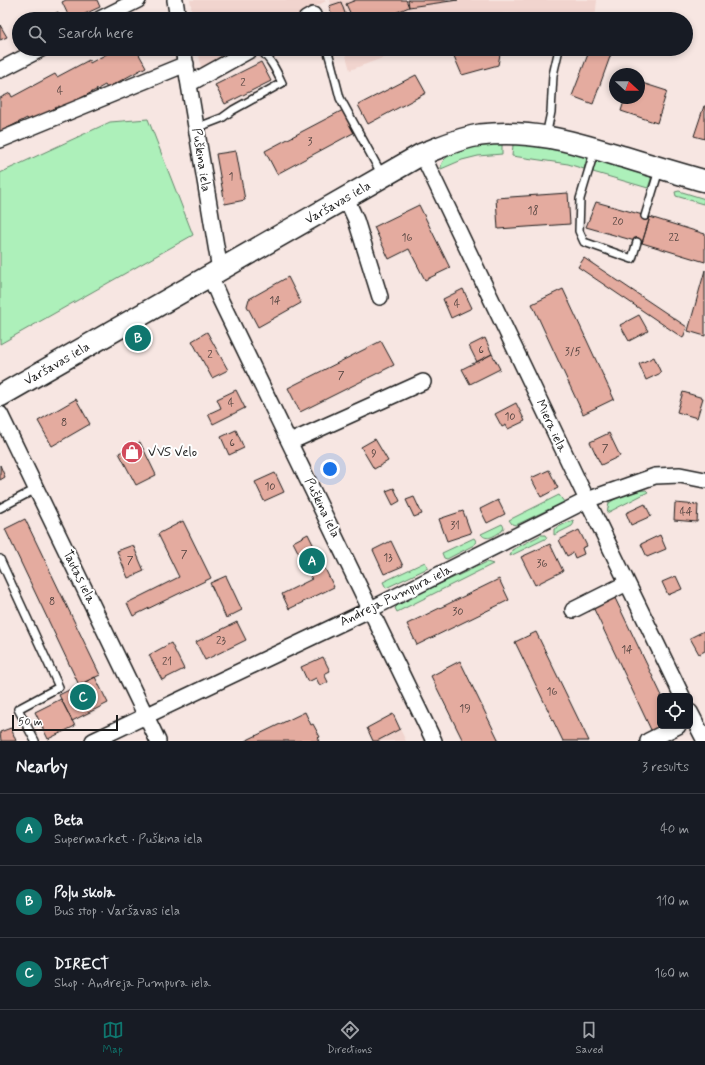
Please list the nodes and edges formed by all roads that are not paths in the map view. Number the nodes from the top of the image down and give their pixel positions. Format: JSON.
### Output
{"nodes":[{"id":1,"x":138,"y":0,"type":"edge"},
{"id":2,"x":175,"y":0,"type":"edge"},
{"id":3,"x":114,"y":12,"type":"edge"},
{"id":4,"x":177,"y":12,"type":"edge"},
{"id":5,"x":27,"y":56,"type":"edge"},
{"id":6,"x":184,"y":56,"type":"edge"},
{"id":7,"x":239,"y":56,"type":"edge"},
{"id":8,"x":266,"y":56,"type":"edge"},
{"id":9,"x":329,"y":56,"type":"edge"},
{"id":10,"x":557,"y":56,"type":"edge"},
{"id":11,"x":0,"y":70,"type":"edge"},
{"id":12,"x":189,"y":84,"type":"junction"},
{"id":13,"x":196,"y":128,"type":"junction"},
{"id":14,"x":546,"y":136,"type":"junction"},
{"id":15,"x":0,"y":140,"type":"edge"},
{"id":16,"x":596,"y":149,"type":"junction"},
{"id":17,"x":422,"y":154,"type":"junction"},
{"id":18,"x":659,"y":168,"type":"junction"},
{"id":19,"x":383,"y":177,"type":"junction"},
{"id":20,"x":705,"y":181,"type":"edge"},
{"id":21,"x":346,"y":198,"type":"junction"},
{"id":22,"x":645,"y":216,"type":"dead end"},
{"id":23,"x":637,"y":242,"type":"dead end"},
{"id":24,"x":215,"y":273,"type":"junction"},
{"id":25,"x":380,"y":297,"type":"dead end"},
{"id":26,"x":423,"y":382,"type":"dead end"},
{"id":27,"x":0,"y":396,"type":"edge"},
{"id":28,"x":0,"y":414,"type":"edge"},
{"id":29,"x":290,"y":442,"type":"junction"},
{"id":30,"x":705,"y":480,"type":"edge"},
{"id":31,"x":36,"y":489,"type":"junction"},
{"id":32,"x":587,"y":500,"type":"junction"},
{"id":33,"x":0,"y":508,"type":"edge"},
{"id":34,"x":0,"y":559,"type":"edge"},
{"id":35,"x":627,"y":583,"type":"junction"},
{"id":36,"x":371,"y":609,"type":"junction"},
{"id":37,"x":573,"y":610,"type":"dead end"},
{"id":38,"x":681,"y":693,"type":"edge"},
{"id":39,"x":145,"y":715,"type":"junction"},
{"id":40,"x":693,"y":720,"type":"edge"},
{"id":41,"x":672,"y":729,"type":"edge"},
{"id":42,"x":35,"y":741,"type":"edge"},
{"id":43,"x":93,"y":741,"type":"edge"},
{"id":44,"x":158,"y":741,"type":"edge"},
{"id":45,"x":434,"y":741,"type":"edge"},
{"id":46,"x":648,"y":741,"type":"edge"},
{"id":47,"x":705,"y":741,"type":"edge"}],
"edges":[{"from":1,"to":3,"type":"street"},
{"from":2,"to":4,"type":"street"},
{"from":5,"to":11,"type":"street"},
{"from":6,"to":12,"type":"street","name":"Puškina iela"},
{"from":6,"to":15,"type":"street"},
{"from":7,"to":12,"type":"street"},
{"from":8,"to":13,"type":"lane"},
{"from":9,"to":19,"type":"lane"},
{"from":10,"to":14,"type":"lane"},
{"from":12,"to":13,"type":"street","name":"Puškina iela"},
{"from":13,"to":24,"type":"street","name":"Puškina iela"},
{"from":14,"to":16,"type":"street","name":"Varšavas iela"},
{"from":14,"to":17,"type":"street","name":"Varšavas iela"},
{"from":16,"to":18,"type":"street","name":"Varšavas iela"},
{"from":16,"to":23,"type":"lane"},
{"from":17,"to":19,"type":"street","name":"Varšavas iela"},
{"from":17,"to":32,"type":"street","name":"Miera iela"},
{"from":18,"to":20,"type":"street","name":"Varšavas iela"},
{"from":18,"to":22,"type":"lane"},
{"from":19,"to":21,"type":"street","name":"Varšavas iela"},
{"from":21,"to":24,"type":"street","name":"Varšavas iela"},
{"from":21,"to":25,"type":"street"},
{"from":24,"to":27,"type":"street","name":"Varšavas iela"},
{"from":24,"to":29,"type":"street","name":"Puškina iela"},
{"from":26,"to":29,"type":"street"},
{"from":28,"to":31,"type":"street","name":"Tautas iela"},
{"from":29,"to":36,"type":"street","name":"Puškina iela"},
{"from":30,"to":32,"type":"street","name":"Andreja Pumpura iela"},
{"from":31,"to":33,"type":"lane"},
{"from":31,"to":39,"type":"street","name":"Tautas iela"},
{"from":32,"to":35,"type":"street","name":"Miera iela"},
{"from":32,"to":36,"type":"street","name":"Andreja Pumpura iela"},
{"from":34,"to":42,"type":"lane"},
{"from":35,"to":37,"type":"street"},
{"from":35,"to":38,"type":"street","name":"Miera iela"},
{"from":36,"to":39,"type":"street","name":"Andreja Pumpura iela"},
{"from":36,"to":45,"type":"street","name":"Puškina iela"},
{"from":39,"to":43,"type":"street","name":"Andreja Pumpura iela"},
{"from":39,"to":44,"type":"street","name":"Tautas iela"},
{"from":40,"to":47,"type":"street"},
{"from":41,"to":46,"type":"street"}]}
